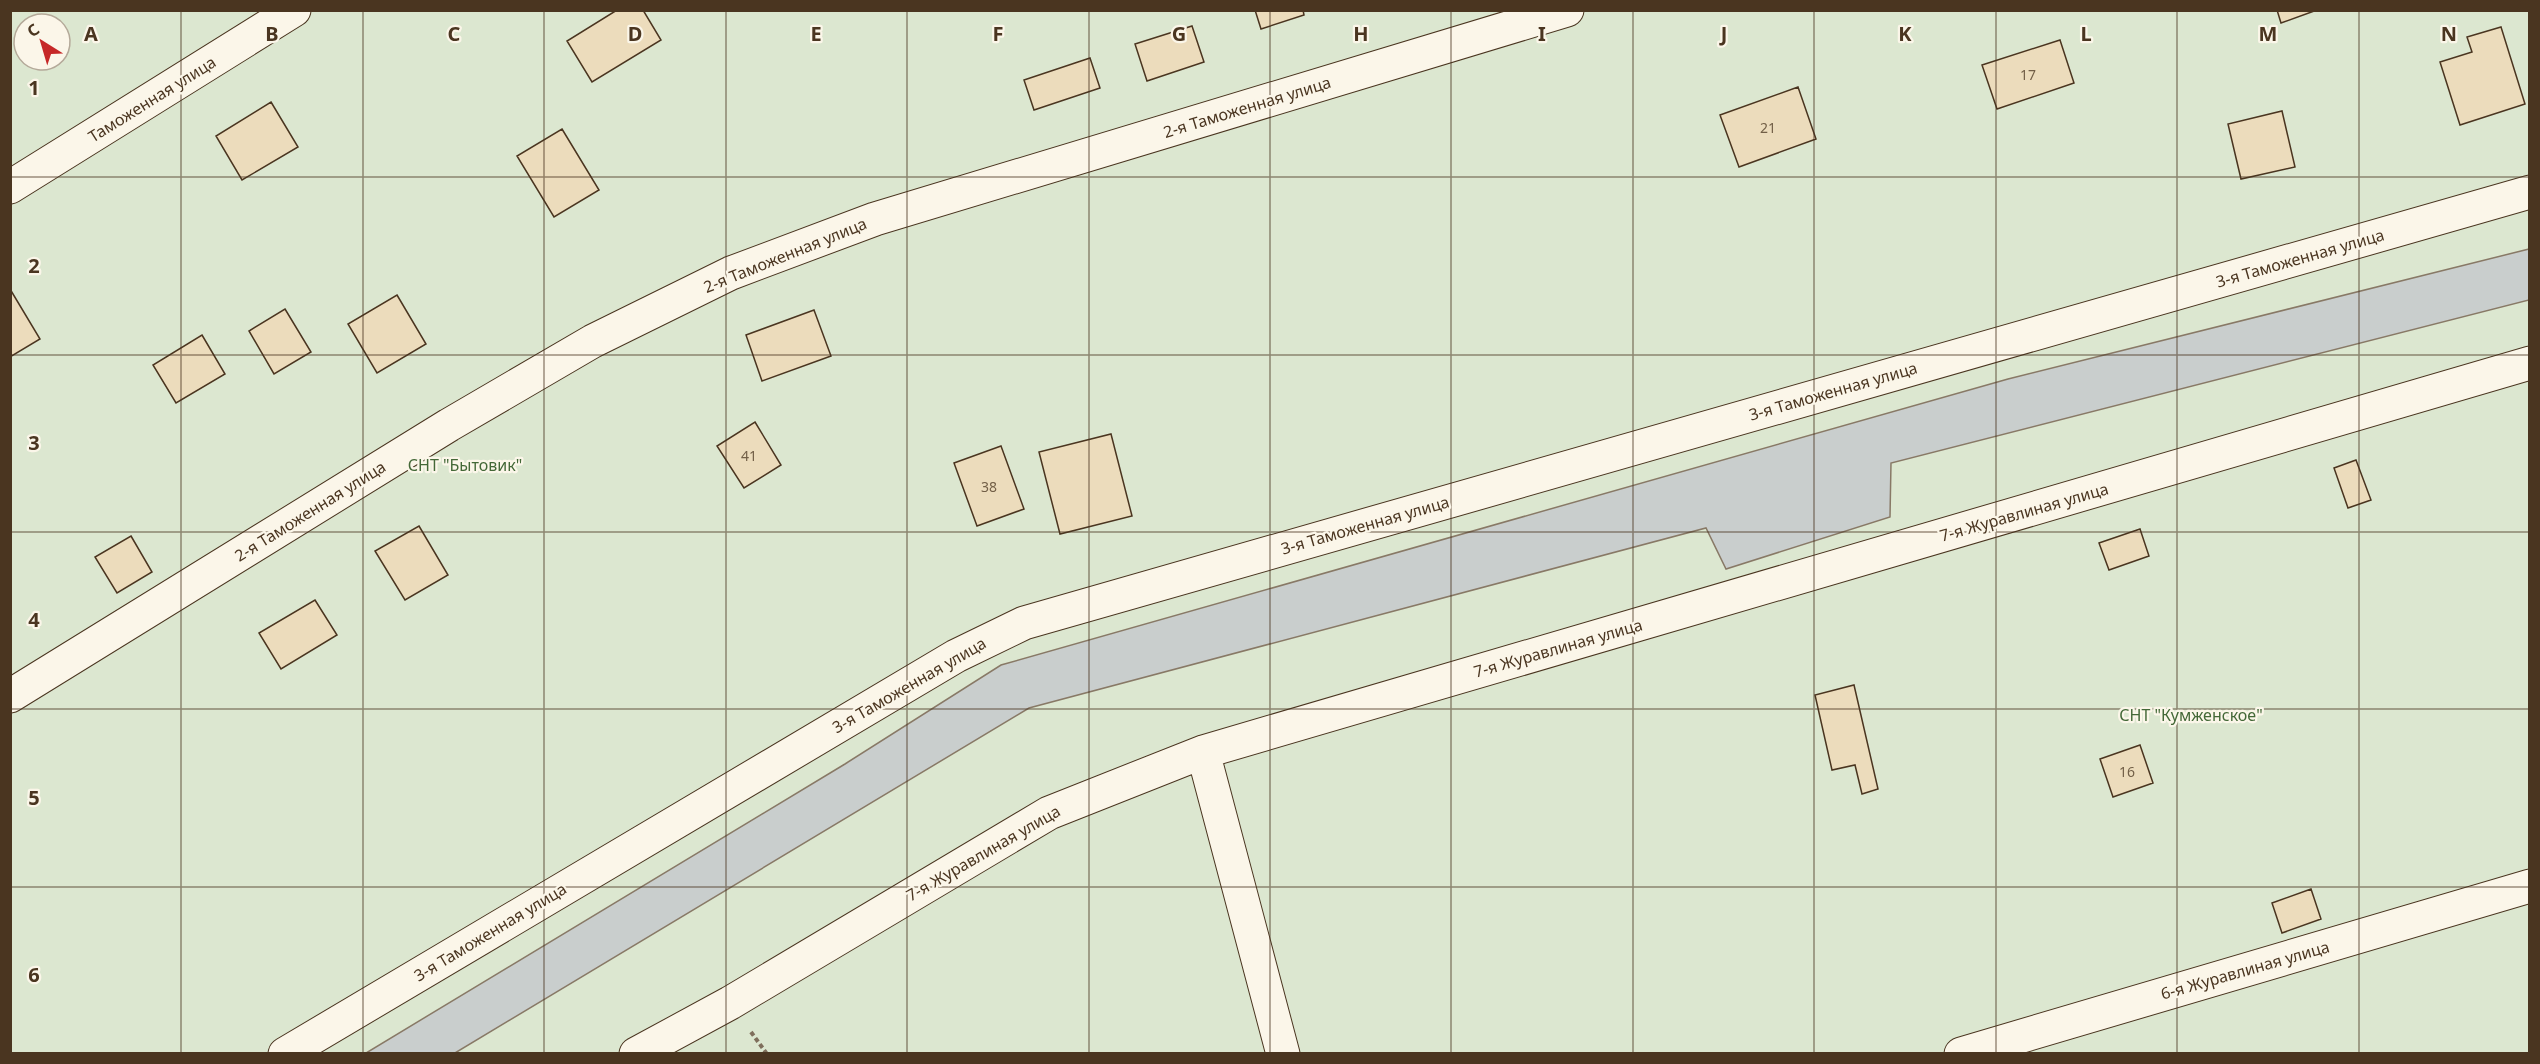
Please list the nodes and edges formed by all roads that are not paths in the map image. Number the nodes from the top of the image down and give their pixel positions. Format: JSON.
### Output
{"nodes":[{"id":1,"x":294,"y":10,"type":"edge"},
{"id":2,"x":1567,"y":10,"type":"edge"},
{"id":3,"x":10,"y":187,"type":"edge"},
{"id":4,"x":2529,"y":192,"type":"edge"},
{"id":5,"x":2529,"y":363,"type":"edge"},
{"id":6,"x":10,"y":696,"type":"edge"},
{"id":7,"x":1203,"y":752,"type":"junction"},
{"id":8,"x":2529,"y":886,"type":"edge"},
{"id":9,"x":285,"y":1053,"type":"edge"},
{"id":10,"x":636,"y":1053,"type":"edge"},
{"id":11,"x":1283,"y":1053,"type":"edge"},
{"id":12,"x":1961,"y":1053,"type":"edge"}],
"edges":[{"from":1,"to":3,"type":"street","name":"Таможенная улица"},
{"from":2,"to":6,"type":"street","name":"2-я Таможенная улица"},
{"from":4,"to":9,"type":"street","name":"3-я Таможенная улица"},
{"from":5,"to":7,"type":"street","name":"7-я Журавлиная улица"},
{"from":7,"to":10,"type":"street","name":"7-я Журавлиная улица"},
{"from":7,"to":11,"type":"street"},
{"from":8,"to":12,"type":"street","name":"6-я Журавлиная улица"}]}
